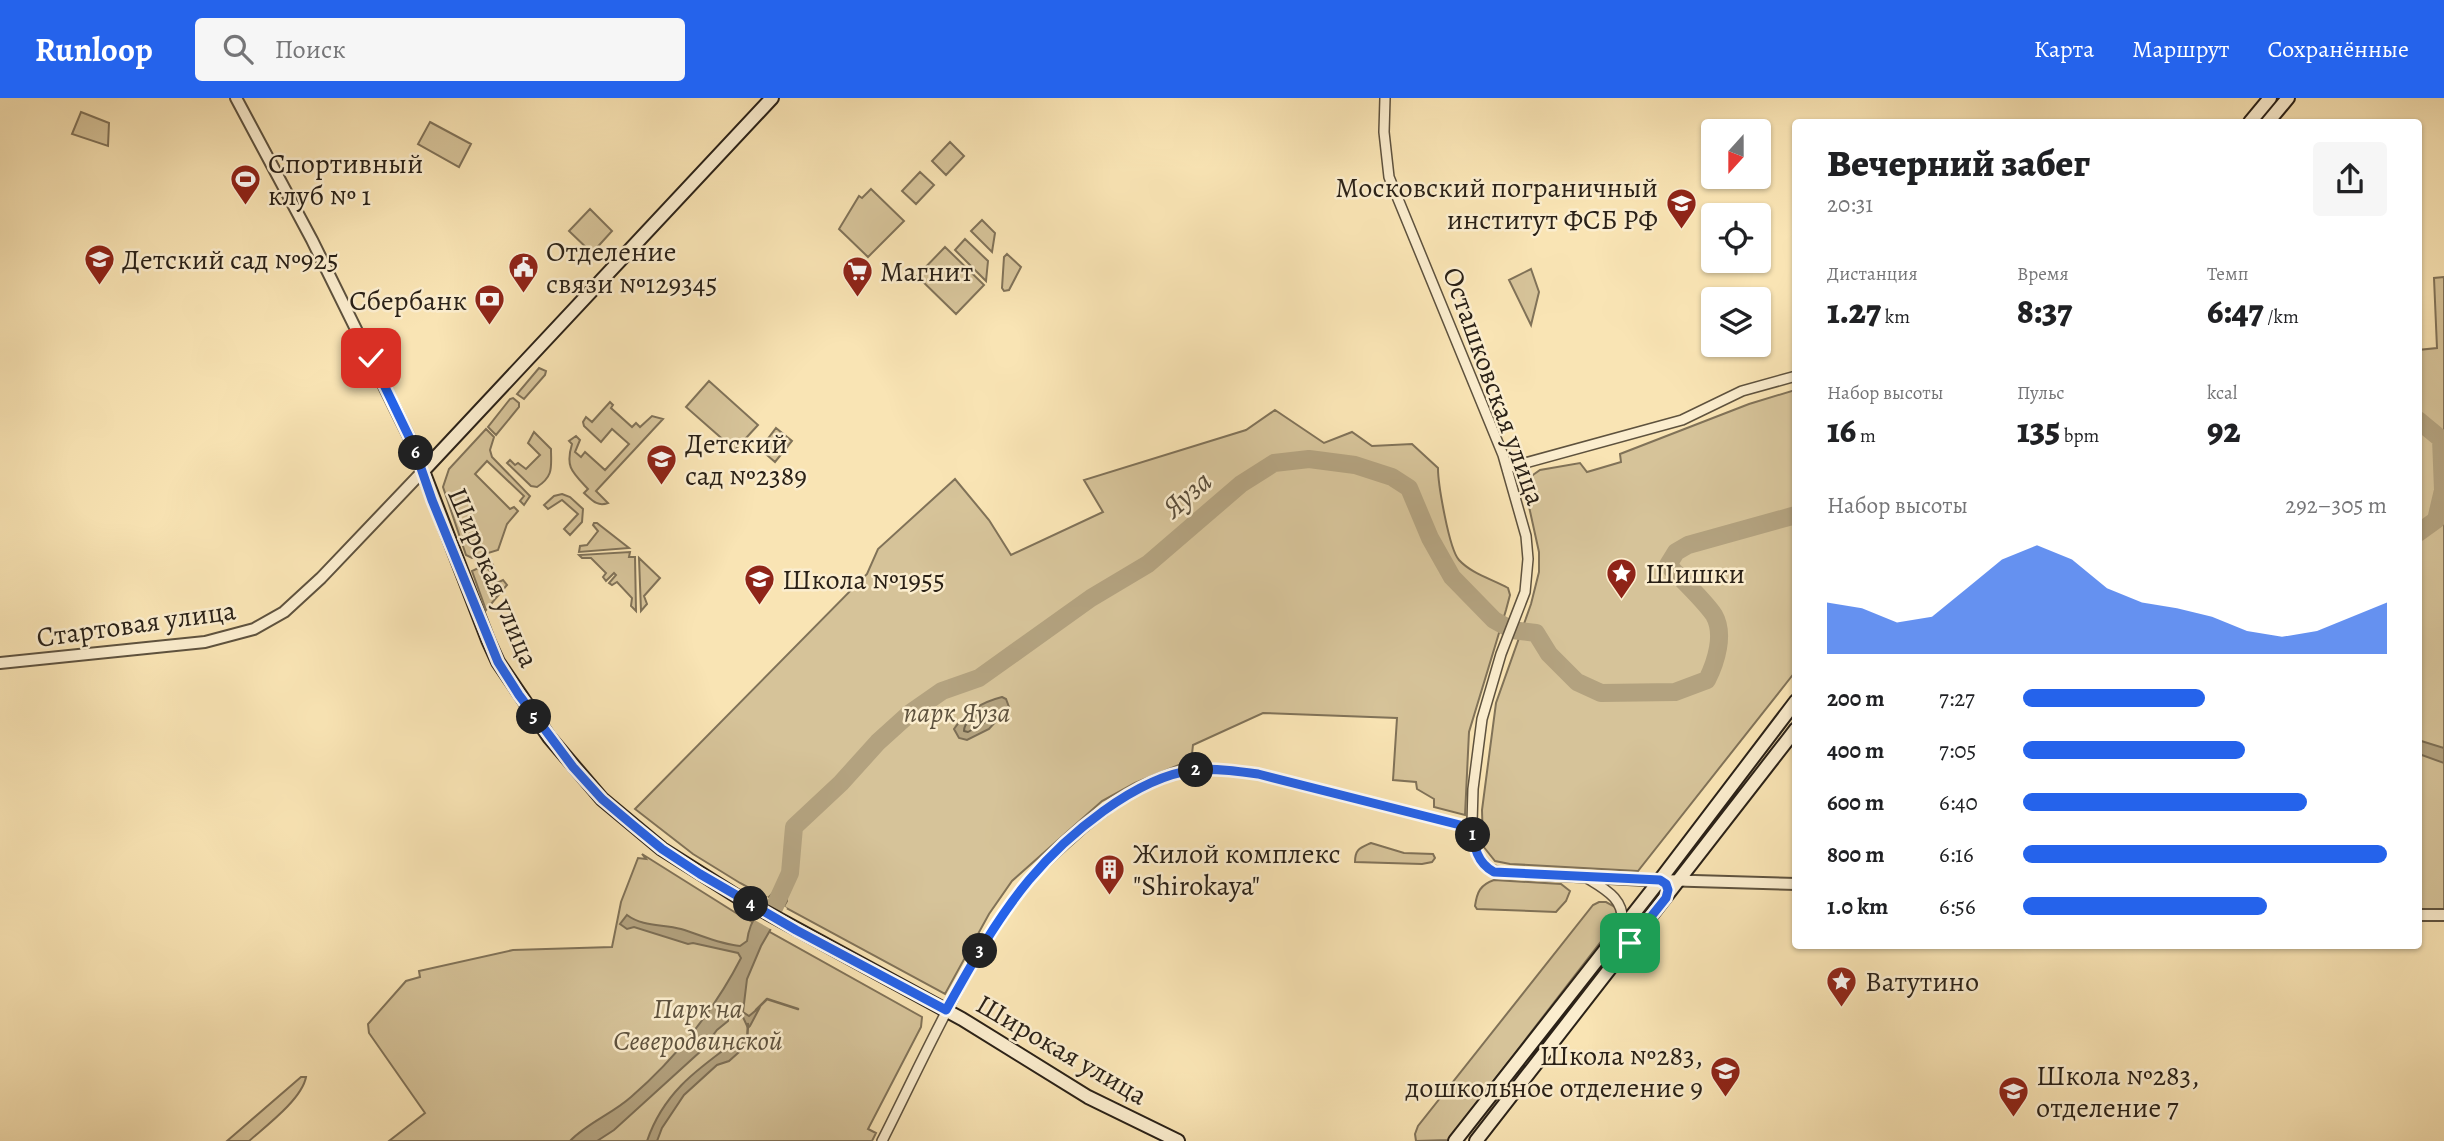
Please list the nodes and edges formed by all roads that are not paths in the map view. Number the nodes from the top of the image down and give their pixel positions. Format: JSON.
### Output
{"nodes":[{"id":1,"x":236,"y":98,"type":"edge"},
{"id":2,"x":772,"y":98,"type":"edge"},
{"id":3,"x":1385,"y":98,"type":"edge"},
{"id":4,"x":2270,"y":98,"type":"edge"},
{"id":5,"x":2288,"y":98,"type":"edge"},
{"id":6,"x":2252,"y":119,"type":"edge"},
{"id":7,"x":2270,"y":119,"type":"edge"},
{"id":8,"x":1792,"y":377,"type":"edge"},
{"id":9,"x":1507,"y":468,"type":"junction"},
{"id":10,"x":423,"y":471,"type":"junction"},
{"id":11,"x":0,"y":663,"type":"edge"},
{"id":12,"x":1792,"y":706,"type":"edge"},
{"id":13,"x":1792,"y":734,"type":"edge"},
{"id":14,"x":1472,"y":828,"type":"junction"},
{"id":15,"x":1585,"y":877,"type":"junction"},
{"id":16,"x":1660,"y":880,"type":"junction"},
{"id":17,"x":1680,"y":881,"type":"junction"},
{"id":18,"x":1792,"y":884,"type":"edge"},
{"id":19,"x":1666,"y":898,"type":"junction"},
{"id":20,"x":2422,"y":915,"type":"edge"},
{"id":21,"x":2444,"y":915,"type":"edge"},
{"id":22,"x":1622,"y":927,"type":"junction"},
{"id":23,"x":1582,"y":978,"type":"junction"},
{"id":24,"x":1595,"y":988,"type":"junction"},
{"id":25,"x":946,"y":1010,"type":"junction"},
{"id":26,"x":882,"y":1141,"type":"edge"},
{"id":27,"x":1178,"y":1141,"type":"edge"},
{"id":28,"x":1455,"y":1141,"type":"edge"},
{"id":29,"x":1476,"y":1141,"type":"edge"}],
"edges":[{"from":1,"to":10,"type":"street"},
{"from":2,"to":10,"type":"main road"},
{"from":3,"to":9,"type":"street","name":"Осташковская улица"},
{"from":4,"to":6,"type":"main road"},
{"from":5,"to":7,"type":"main road"},
{"from":8,"to":9,"type":"street"},
{"from":9,"to":14,"type":"street","name":"Осташковская улица"},
{"from":10,"to":11,"type":"street","name":"Стартовая улица"},
{"from":10,"to":25,"type":"main road","name":"Широкая улица"},
{"from":12,"to":16,"type":"main road"},
{"from":13,"to":17,"type":"main road"},
{"from":14,"to":15,"type":"street","name":"Осташковская улица"},
{"from":14,"to":25,"type":"street"},
{"from":15,"to":16,"type":"street","name":"Осташковская улица"},
{"from":15,"to":22,"type":"street"},
{"from":16,"to":17,"type":"street","name":"Осташковская улица"},
{"from":16,"to":19,"type":"street"},
{"from":16,"to":22,"type":"main road"},
{"from":17,"to":18,"type":"street","name":"Осташковская улица"},
{"from":17,"to":19,"type":"main road"},
{"from":19,"to":24,"type":"main road"},
{"from":20,"to":21,"type":"street"},
{"from":22,"to":23,"type":"main road"},
{"from":23,"to":24,"type":"main road"},
{"from":23,"to":28,"type":"main road"},
{"from":24,"to":29,"type":"main road"},
{"from":25,"to":26,"type":"street"},
{"from":25,"to":27,"type":"main road","name":"Широкая улица"}]}
